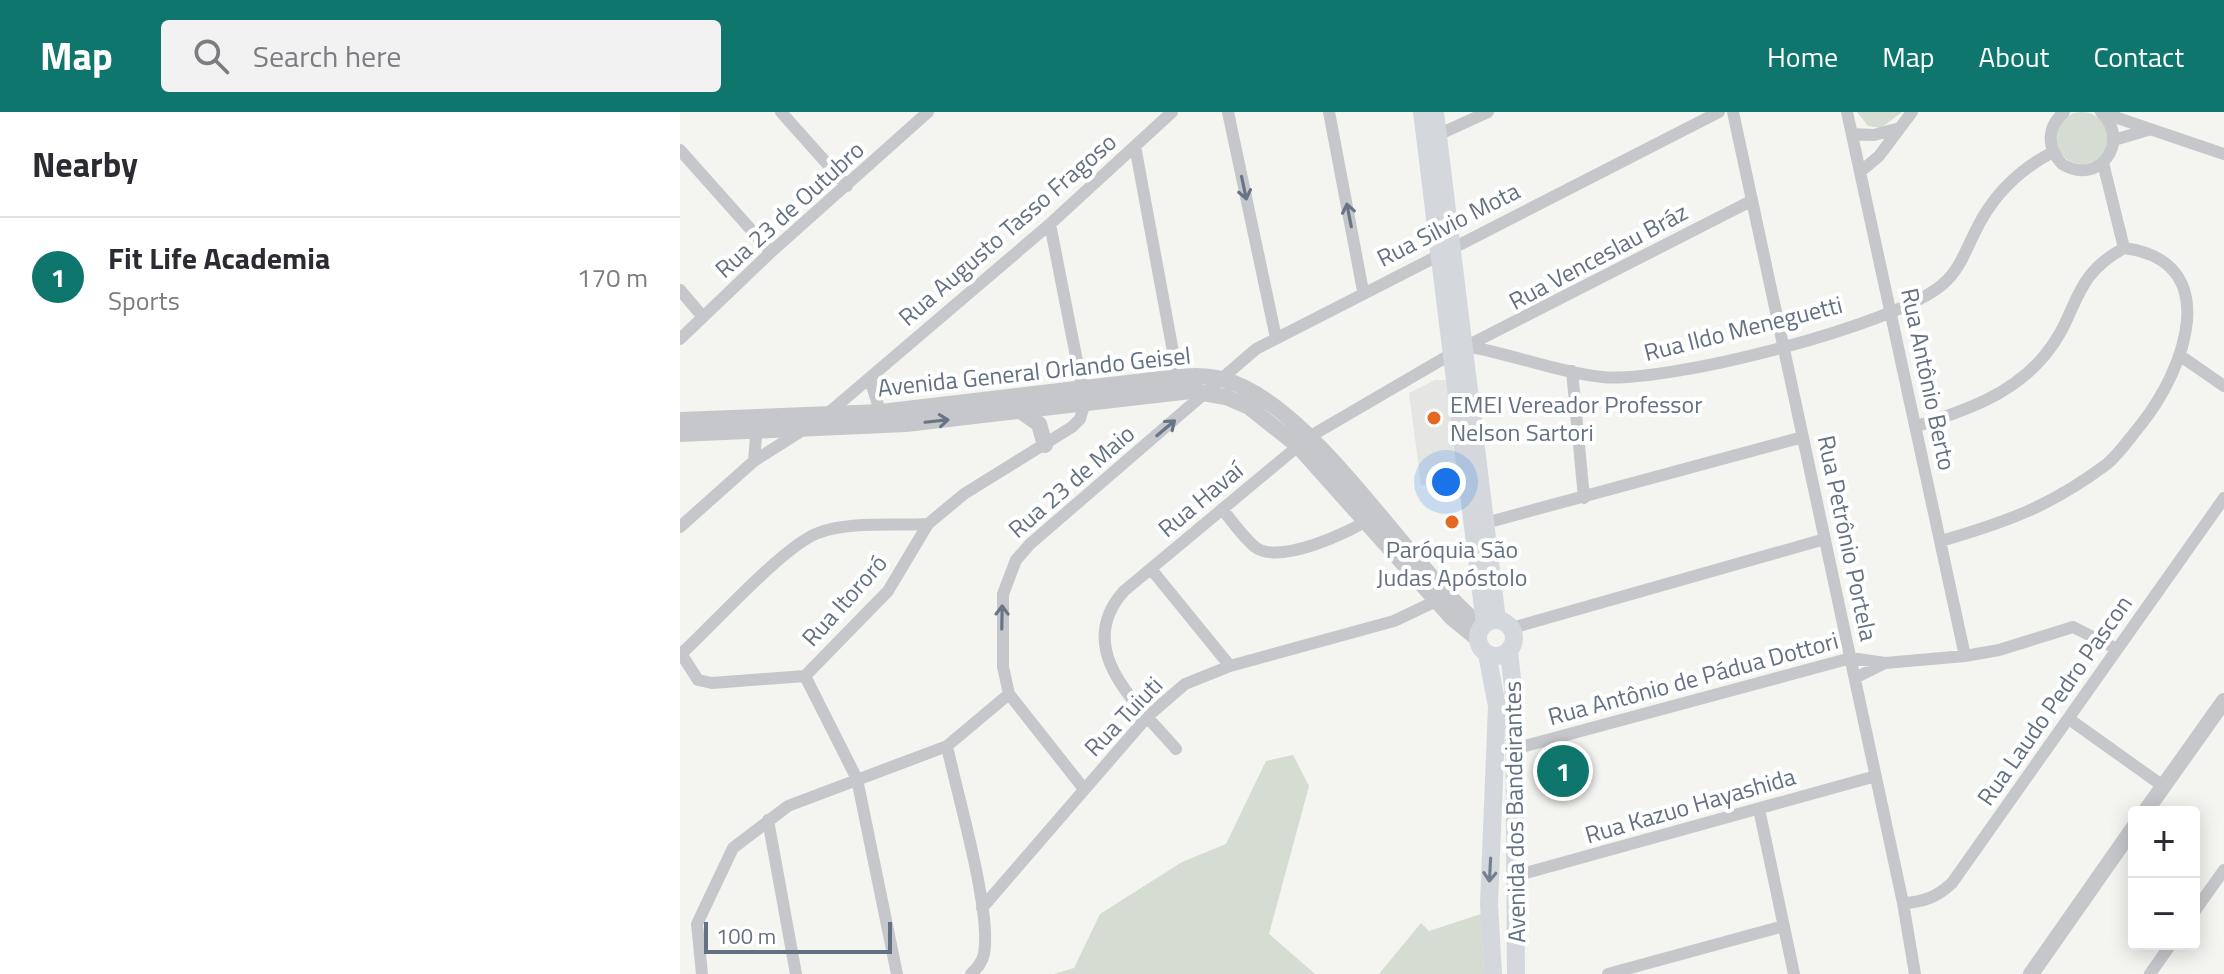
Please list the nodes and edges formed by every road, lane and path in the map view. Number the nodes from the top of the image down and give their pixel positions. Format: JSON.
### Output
{"nodes":[{"id":1,"x":781,"y":112,"type":"edge"},
{"id":2,"x":928,"y":112,"type":"edge"},
{"id":3,"x":1172,"y":112,"type":"edge"},
{"id":4,"x":1228,"y":112,"type":"edge"},
{"id":5,"x":1329,"y":112,"type":"edge"},
{"id":6,"x":1422,"y":112,"type":"edge"},
{"id":7,"x":1435,"y":112,"type":"edge"},
{"id":8,"x":1488,"y":112,"type":"edge"},
{"id":9,"x":1719,"y":112,"type":"edge"},
{"id":10,"x":1733,"y":112,"type":"edge"},
{"id":11,"x":1847,"y":112,"type":"edge"},
{"id":12,"x":1912,"y":112,"type":"edge"},
{"id":13,"x":2102,"y":113,"type":"edge"},
{"id":14,"x":2056,"y":115,"type":"edge"},
{"id":15,"x":913,"y":117,"type":"edge"},
{"id":16,"x":1896,"y":129,"type":"junction"},
{"id":17,"x":2152,"y":129,"type":"junction"},
{"id":18,"x":1852,"y":134,"type":"junction"},
{"id":19,"x":1432,"y":137,"type":"junction"},
{"id":20,"x":2114,"y":140,"type":"junction"},
{"id":21,"x":1135,"y":146,"type":"junction"},
{"id":22,"x":680,"y":150,"type":"edge"},
{"id":23,"x":2053,"y":152,"type":"junction"},
{"id":24,"x":2224,"y":154,"type":"edge"},
{"id":25,"x":2103,"y":163,"type":"junction"},
{"id":26,"x":1860,"y":172,"type":"junction"},
{"id":27,"x":847,"y":186,"type":"junction"},
{"id":28,"x":1749,"y":202,"type":"junction"},
{"id":29,"x":1050,"y":224,"type":"junction"},
{"id":30,"x":1447,"y":248,"type":"junction"},
{"id":31,"x":2124,"y":248,"type":"junction"},
{"id":32,"x":771,"y":252,"type":"junction"},
{"id":33,"x":680,"y":290,"type":"edge"},
{"id":34,"x":1363,"y":291,"type":"junction"},
{"id":35,"x":1893,"y":312,"type":"junction"},
{"id":36,"x":703,"y":317,"type":"junction"},
{"id":37,"x":1504,"y":330,"type":"junction"},
{"id":38,"x":1276,"y":338,"type":"junction"},
{"id":39,"x":680,"y":339,"type":"edge"},
{"id":40,"x":1783,"y":346,"type":"junction"},
{"id":41,"x":1460,"y":350,"type":"junction"},
{"id":42,"x":1510,"y":354,"type":"junction"},
{"id":43,"x":2185,"y":359,"type":"junction"},
{"id":44,"x":1572,"y":371,"type":"junction"},
{"id":45,"x":1220,"y":378,"type":"junction"},
{"id":46,"x":870,"y":379,"type":"junction"},
{"id":47,"x":1179,"y":384,"type":"junction"},
{"id":48,"x":2224,"y":386,"type":"edge"},
{"id":49,"x":1208,"y":392,"type":"junction"},
{"id":50,"x":1084,"y":395,"type":"junction"},
{"id":51,"x":1022,"y":412,"type":"junction"},
{"id":52,"x":826,"y":415,"type":"junction"},
{"id":53,"x":882,"y":419,"type":"junction"},
{"id":54,"x":680,"y":420,"type":"edge"},
{"id":55,"x":757,"y":425,"type":"junction"},
{"id":56,"x":1917,"y":426,"type":"junction"},
{"id":57,"x":804,"y":429,"type":"junction"},
{"id":58,"x":680,"y":434,"type":"edge"},
{"id":59,"x":1803,"y":437,"type":"junction"},
{"id":60,"x":1303,"y":441,"type":"junction"},
{"id":61,"x":1045,"y":445,"type":"junction"},
{"id":62,"x":754,"y":461,"type":"junction"},
{"id":63,"x":1584,"y":498,"type":"junction"},
{"id":64,"x":2224,"y":498,"type":"edge"},
{"id":65,"x":1222,"y":509,"type":"junction"},
{"id":66,"x":1371,"y":518,"type":"junction"},
{"id":67,"x":928,"y":524,"type":"junction"},
{"id":68,"x":1480,"y":525,"type":"junction"},
{"id":69,"x":680,"y":527,"type":"edge"},
{"id":70,"x":1825,"y":539,"type":"junction"},
{"id":71,"x":1941,"y":541,"type":"junction"},
{"id":72,"x":1151,"y":569,"type":"junction"},
{"id":73,"x":1436,"y":601,"type":"junction"},
{"id":74,"x":1490,"y":632,"type":"junction"},
{"id":75,"x":2117,"y":649,"type":"junction"},
{"id":76,"x":681,"y":654,"type":"edge"},
{"id":77,"x":1965,"y":656,"type":"junction"},
{"id":78,"x":1851,"y":658,"type":"junction"},
{"id":79,"x":1885,"y":663,"type":"junction"},
{"id":80,"x":1230,"y":666,"type":"junction"},
{"id":81,"x":805,"y":676,"type":"junction"},
{"id":82,"x":1855,"y":678,"type":"junction"},
{"id":83,"x":1009,"y":694,"type":"junction"},
{"id":84,"x":2224,"y":701,"type":"edge"},
{"id":85,"x":1148,"y":716,"type":"junction"},
{"id":86,"x":2069,"y":719,"type":"junction"},
{"id":87,"x":947,"y":746,"type":"junction"},
{"id":88,"x":1176,"y":749,"type":"dead end"},
{"id":89,"x":1514,"y":749,"type":"junction"},
{"id":90,"x":1876,"y":776,"type":"junction"},
{"id":91,"x":857,"y":779,"type":"junction"},
{"id":92,"x":2163,"y":786,"type":"junction"},
{"id":93,"x":1084,"y":789,"type":"junction"},
{"id":94,"x":2149,"y":806,"type":"edge"},
{"id":95,"x":1759,"y":809,"type":"junction"},
{"id":96,"x":768,"y":820,"type":"junction"},
{"id":97,"x":2128,"y":836,"type":"edge"},
{"id":98,"x":2224,"y":870,"type":"edge"},
{"id":99,"x":1515,"y":876,"type":"junction"},
{"id":100,"x":1903,"y":903,"type":"junction"},
{"id":101,"x":2200,"y":904,"type":"edge"},
{"id":102,"x":982,"y":908,"type":"junction"},
{"id":103,"x":1784,"y":926,"type":"junction"},
{"id":104,"x":2167,"y":950,"type":"edge"},
{"id":105,"x":702,"y":974,"type":"edge"},
{"id":106,"x":796,"y":974,"type":"edge"},
{"id":107,"x":897,"y":974,"type":"edge"},
{"id":108,"x":971,"y":974,"type":"edge"},
{"id":109,"x":1493,"y":974,"type":"edge"},
{"id":110,"x":1516,"y":974,"type":"edge"},
{"id":111,"x":1608,"y":974,"type":"edge"},
{"id":112,"x":1794,"y":974,"type":"edge"},
{"id":113,"x":1915,"y":974,"type":"edge"},
{"id":114,"x":2031,"y":974,"type":"edge"},
{"id":115,"x":2150,"y":974,"type":"edge"}],
"edges":[{"from":1,"to":27,"type":"street"},
{"from":2,"to":15,"type":"street","name":"Rua 23 de Outubro"},
{"from":3,"to":21,"type":"street","name":"Rua Augusto Tasso Fragoso"},
{"from":4,"to":38,"type":"street","one_way":true},
{"from":34,"to":5,"type":"street","one_way":true},
{"from":6,"to":19,"type":"main road"},
{"from":7,"to":19,"type":"main road"},
{"from":8,"to":19,"type":"street"},
{"from":9,"to":30,"type":"street","name":"Rua Silvio Mota"},
{"from":10,"to":28,"type":"street","name":"Rua Petrônio Portela"},
{"from":11,"to":18,"type":"street","name":"Rua Antônio Berto"},
{"from":12,"to":16,"type":"street"},
{"from":13,"to":17,"type":"street"},
{"from":13,"to":20,"type":"street"},
{"from":14,"to":23,"type":"street"},
{"from":15,"to":27,"type":"street","name":"Rua 23 de Outubro"},
{"from":16,"to":18,"type":"street"},
{"from":16,"to":26,"type":"street"},
{"from":17,"to":20,"type":"street"},
{"from":17,"to":24,"type":"street"},
{"from":18,"to":26,"type":"street","name":"Rua Antônio Berto"},
{"from":19,"to":30,"type":"main road","name":"Avenida dos Bandeirantes"},
{"from":20,"to":25,"type":"street"},
{"from":21,"to":29,"type":"street","name":"Rua Augusto Tasso Fragoso"},
{"from":21,"to":47,"type":"street"},
{"from":22,"to":32,"type":"street"},
{"from":23,"to":25,"type":"street"},
{"from":23,"to":35,"type":"street","name":"Rua Ildo Meneguetti"},
{"from":25,"to":31,"type":"street"},
{"from":26,"to":35,"type":"street","name":"Rua Antônio Berto"},
{"from":27,"to":32,"type":"street","name":"Rua 23 de Outubro"},
{"from":28,"to":37,"type":"street","name":"Rua Venceslau Bráz"},
{"from":28,"to":40,"type":"street","name":"Rua Petrônio Portela"},
{"from":29,"to":46,"type":"street","name":"Rua Augusto Tasso Fragoso"},
{"from":29,"to":50,"type":"street"},
{"from":30,"to":34,"type":"street","name":"Rua Silvio Mota"},
{"from":30,"to":41,"type":"main road","name":"Avenida dos Bandeirantes"},
{"from":31,"to":43,"type":"street"},
{"from":31,"to":56,"type":"street"},
{"from":32,"to":36,"type":"street","name":"Rua 23 de Outubro"},
{"from":33,"to":36,"type":"street"},
{"from":34,"to":38,"type":"street","name":"Rua Silvio Mota"},
{"from":35,"to":40,"type":"street","name":"Rua Ildo Meneguetti"},
{"from":35,"to":56,"type":"street","name":"Rua Antônio Berto"},
{"from":36,"to":39,"type":"street","name":"Rua 23 de Outubro"},
{"from":37,"to":41,"type":"street","name":"Rua Venceslau Bráz"},
{"from":37,"to":42,"type":"street"},
{"from":38,"to":45,"type":"street","name":"Rua Silvio Mota"},
{"from":40,"to":44,"type":"street","name":"Rua Ildo Meneguetti"},
{"from":40,"to":59,"type":"street","name":"Rua Petrônio Portela"},
{"from":41,"to":42,"type":"street","name":"Rua Ildo Meneguetti"},
{"from":41,"to":60,"type":"street","name":"Rua Havaí"},
{"from":41,"to":68,"type":"main road","name":"Avenida dos Bandeirantes"},
{"from":42,"to":44,"type":"street","name":"Rua Ildo Meneguetti"},
{"from":43,"to":48,"type":"street"},
{"from":43,"to":71,"type":"street"},
{"from":44,"to":63,"type":"street"},
{"from":45,"to":47,"type":"street","name":"Avenida General Orlando Geisel"},
{"from":45,"to":49,"type":"street","name":"Rua Silvio Mota"},
{"from":45,"to":60,"type":"street","name":"Avenida General Orlando Geisel"},
{"from":46,"to":52,"type":"street","name":"Rua Augusto Tasso Fragoso"},
{"from":46,"to":53,"type":"street"},
{"from":47,"to":49,"type":"street","name":"Avenida General Orlando Geisel"},
{"from":47,"to":50,"type":"street","name":"Avenida General Orlando Geisel"},
{"from":49,"to":60,"type":"street","name":"Avenida General Orlando Geisel"},
{"from":83,"to":49,"type":"street","name":"Rua 23 de Maio","one_way":true},
{"from":50,"to":51,"type":"street","name":"Avenida General Orlando Geisel"},
{"from":50,"to":53,"type":"street","name":"Avenida General Orlando Geisel"},
{"from":50,"to":61,"type":"street","name":"Rua Itororó"},
{"from":53,"to":51,"type":"street","name":"Avenida General Orlando Geisel","one_way":true},
{"from":51,"to":61,"type":"street"},
{"from":52,"to":53,"type":"street","name":"Avenida General Orlando Geisel"},
{"from":52,"to":55,"type":"street","name":"Avenida General Orlando Geisel"},
{"from":52,"to":57,"type":"street","name":"Rua Augusto Tasso Fragoso"},
{"from":53,"to":57,"type":"street","name":"Avenida General Orlando Geisel"},
{"from":54,"to":55,"type":"street","name":"Avenida General Orlando Geisel"},
{"from":55,"to":57,"type":"street","name":"Avenida General Orlando Geisel"},
{"from":55,"to":58,"type":"street","name":"Avenida General Orlando Geisel"},
{"from":55,"to":62,"type":"street"},
{"from":56,"to":71,"type":"street","name":"Rua Antônio Berto"},
{"from":57,"to":62,"type":"street","name":"Rua Augusto Tasso Fragoso"},
{"from":59,"to":63,"type":"street"},
{"from":59,"to":70,"type":"street","name":"Rua Petrônio Portela"},
{"from":60,"to":65,"type":"street","name":"Rua Havaí"},
{"from":60,"to":66,"type":"street","name":"Avenida General Orlando Geisel"},
{"from":61,"to":67,"type":"street","name":"Rua Itororó"},
{"from":62,"to":69,"type":"street","name":"Rua Augusto Tasso Fragoso"},
{"from":63,"to":68,"type":"street"},
{"from":64,"to":75,"type":"street","name":"Rua Laudo Pedro Pascon"},
{"from":65,"to":66,"type":"street"},
{"from":65,"to":72,"type":"street","name":"Rua Havaí"},
{"from":66,"to":73,"type":"street","name":"Avenida General Orlando Geisel"},
{"from":66,"to":74,"type":"street","name":"Avenida General Orlando Geisel"},
{"from":67,"to":76,"type":"street"},
{"from":67,"to":81,"type":"street","name":"Rua Itororó"},
{"from":68,"to":74,"type":"main road","name":"Avenida dos Bandeirantes"},
{"from":70,"to":74,"type":"street"},
{"from":70,"to":78,"type":"street","name":"Rua Petrônio Portela"},
{"from":71,"to":77,"type":"street","name":"Rua Antônio Berto"},
{"from":72,"to":80,"type":"street"},
{"from":72,"to":85,"type":"street","name":"Rua Havaí"},
{"from":73,"to":74,"type":"street","name":"Avenida General Orlando Geisel"},
{"from":73,"to":80,"type":"street","name":"Rua Tuiuti"},
{"from":74,"to":89,"type":"main road","name":"Avenida dos Bandeirantes"},
{"from":74,"to":109,"type":"main road","name":"Avenida dos Bandeirantes","one_way":true},
{"from":75,"to":77,"type":"street","name":"Rua Antônio de Pádua Dottori"},
{"from":75,"to":86,"type":"street","name":"Rua Laudo Pedro Pascon"},
{"from":76,"to":81,"type":"street","name":"Rua Itororó"},
{"from":77,"to":79,"type":"street","name":"Rua Antônio de Pádua Dottori"},
{"from":78,"to":79,"type":"street","name":"Rua Antônio de Pádua Dottori"},
{"from":78,"to":82,"type":"street","name":"Rua Petrônio Portela"},
{"from":78,"to":89,"type":"street","name":"Rua Antônio de Pádua Dottori"},
{"from":79,"to":82,"type":"street","name":"Rua Antônio de Pádua Dottori"},
{"from":80,"to":85,"type":"street","name":"Rua Tuiuti"},
{"from":81,"to":91,"type":"street"},
{"from":82,"to":90,"type":"street","name":"Rua Petrônio Portela"},
{"from":83,"to":87,"type":"street"},
{"from":83,"to":93,"type":"street","name":"Rua 23 de Maio"},
{"from":84,"to":92,"type":"street"},
{"from":85,"to":88,"type":"street","name":"Rua Havaí"},
{"from":85,"to":93,"type":"street","name":"Rua Tuiuti"},
{"from":86,"to":92,"type":"street"},
{"from":86,"to":100,"type":"street","name":"Rua Laudo Pedro Pascon"},
{"from":87,"to":91,"type":"street"},
{"from":87,"to":102,"type":"street"},
{"from":89,"to":99,"type":"main road","name":"Avenida dos Bandeirantes"},
{"from":90,"to":95,"type":"street","name":"Rua Kazuo Hayashida"},
{"from":90,"to":100,"type":"street","name":"Rua Petrônio Portela"},
{"from":91,"to":96,"type":"street"},
{"from":91,"to":107,"type":"street"},
{"from":92,"to":94,"type":"street"},
{"from":93,"to":102,"type":"street","name":"Rua Tuiuti"},
{"from":95,"to":99,"type":"street","name":"Rua Kazuo Hayashida"},
{"from":95,"to":103,"type":"street"},
{"from":96,"to":105,"type":"street"},
{"from":96,"to":106,"type":"street"},
{"from":97,"to":114,"type":"street"},
{"from":98,"to":101,"type":"street"},
{"from":99,"to":110,"type":"main road","name":"Avenida dos Bandeirantes"},
{"from":100,"to":113,"type":"street","name":"Rua Petrônio Portela"},
{"from":102,"to":108,"type":"street"},
{"from":103,"to":111,"type":"street"},
{"from":103,"to":112,"type":"street"},
{"from":104,"to":115,"type":"street"}]}
